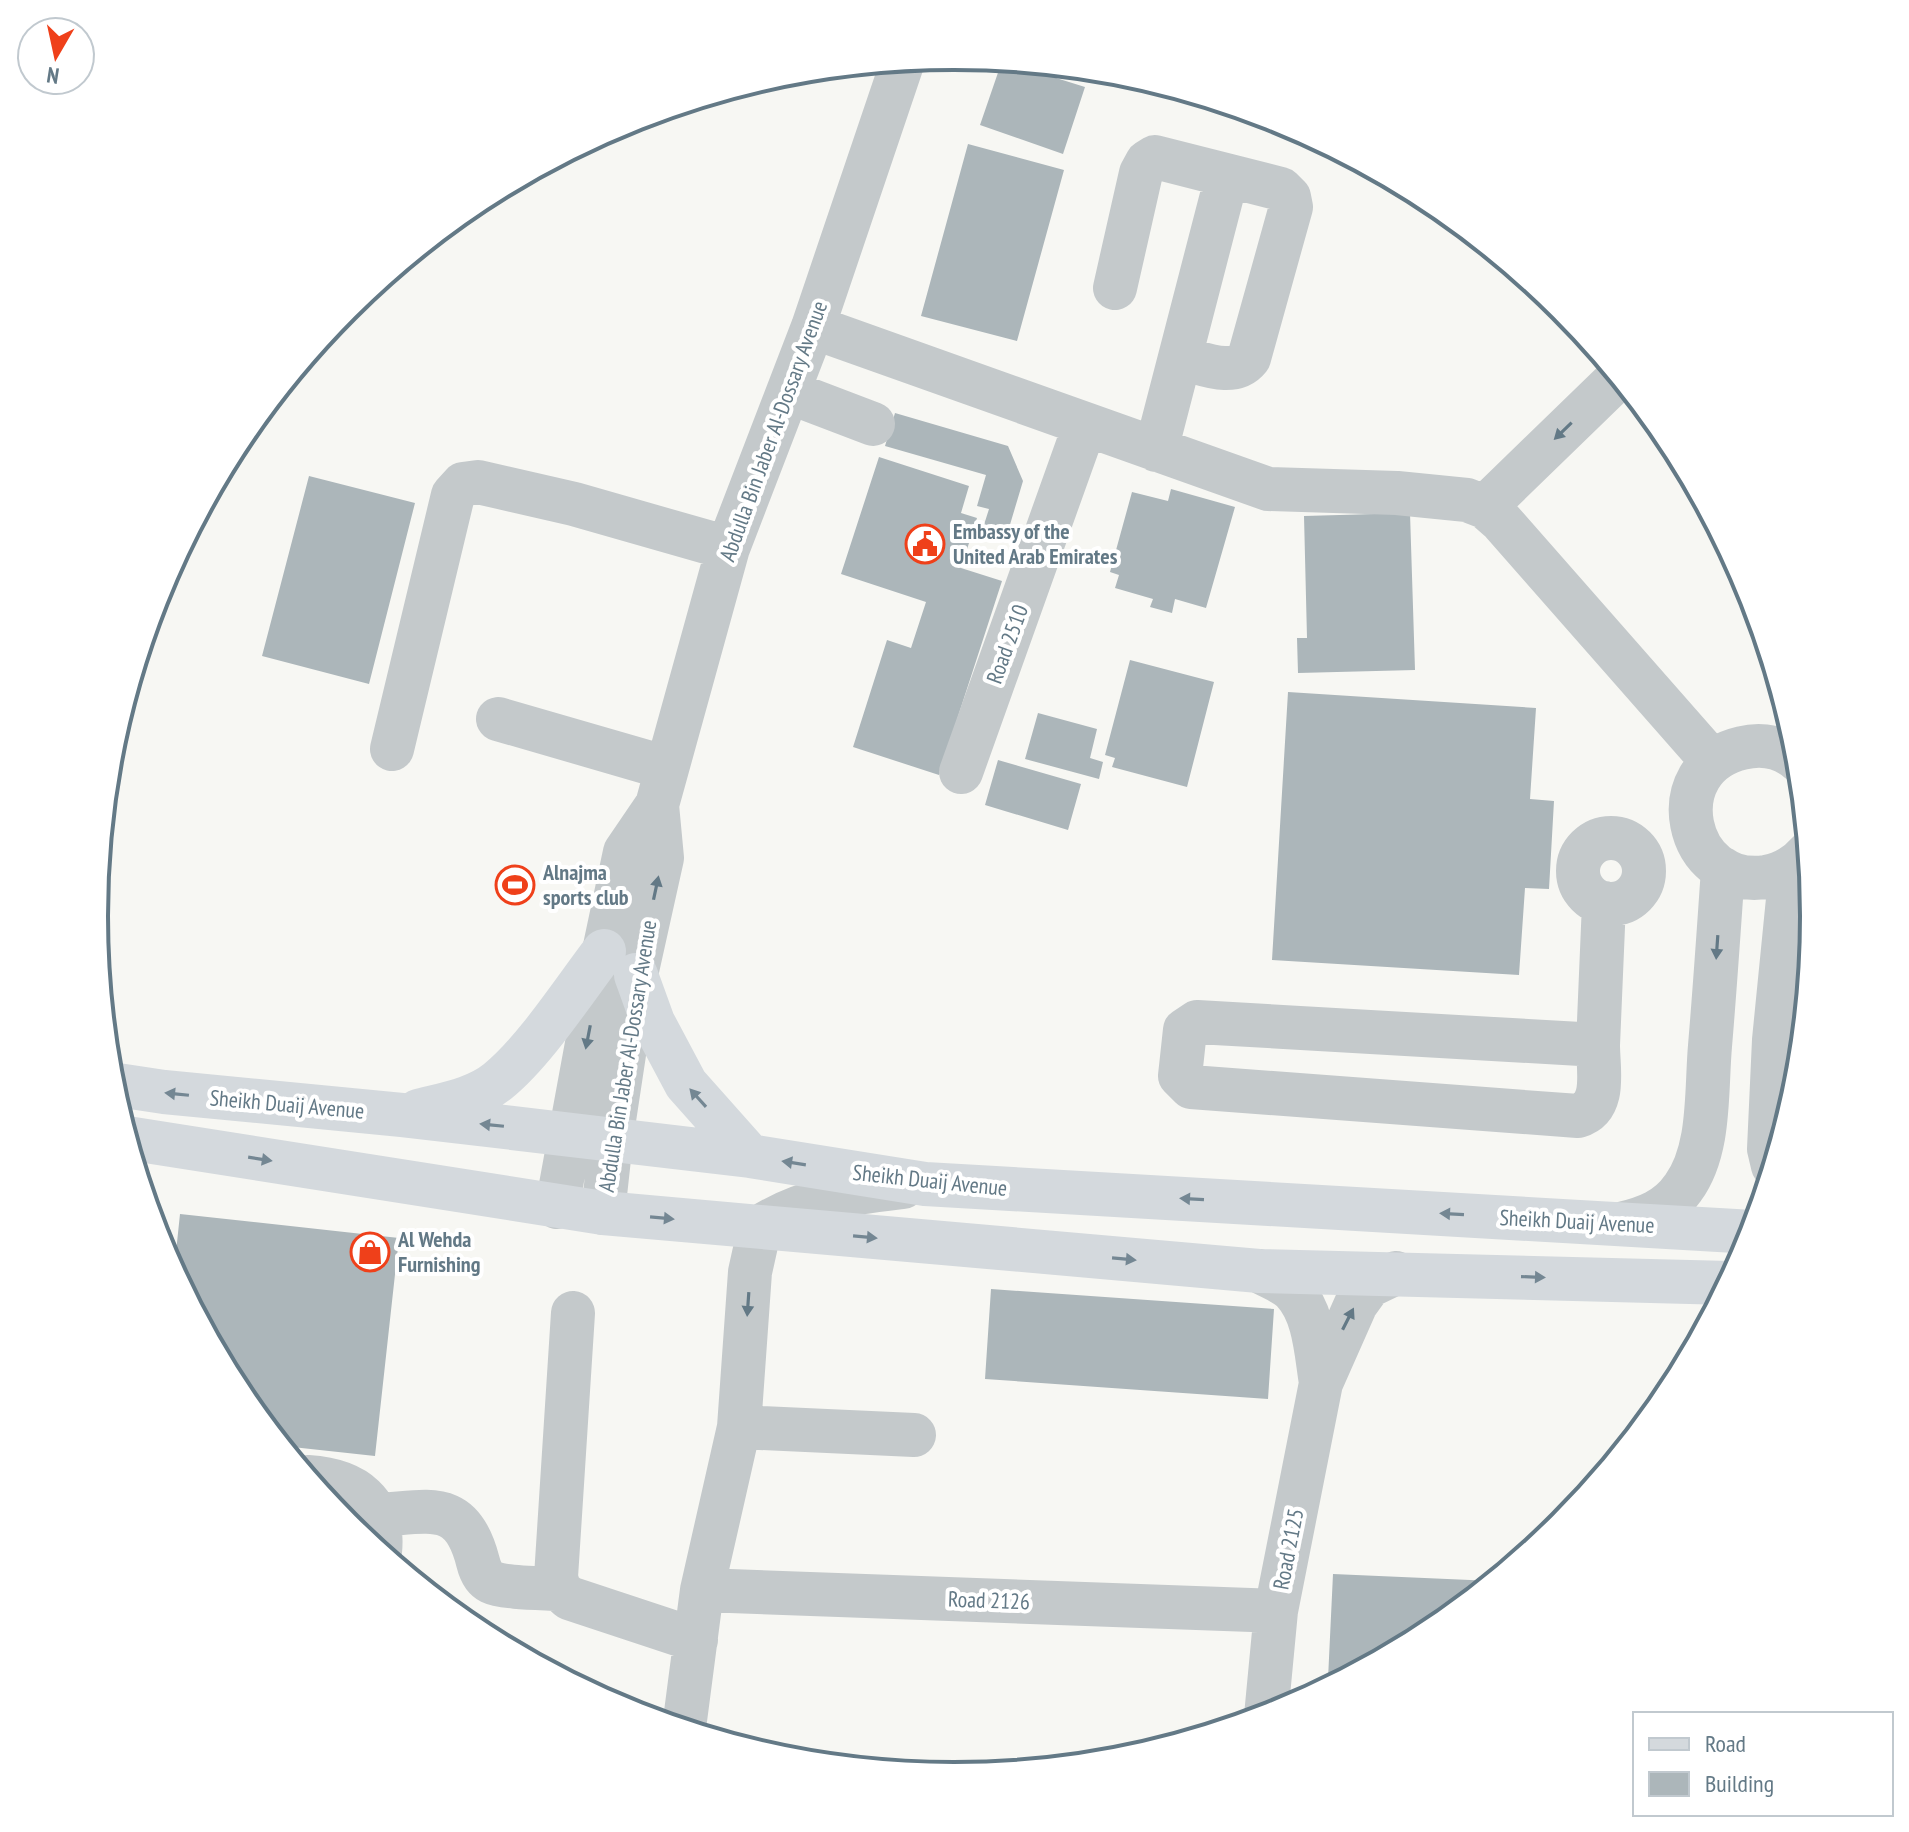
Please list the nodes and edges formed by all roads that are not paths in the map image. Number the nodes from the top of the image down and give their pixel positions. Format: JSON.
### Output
{"nodes":[{"id":1,"x":899,"y":72,"type":"edge"},
{"id":2,"x":1227,"y":176,"type":"junction"},
{"id":3,"x":1115,"y":288,"type":"dead end"},
{"id":4,"x":813,"y":327,"type":"junction"},
{"id":5,"x":1181,"y":358,"type":"junction"},
{"id":6,"x":1612,"y":384,"type":"edge"},
{"id":7,"x":789,"y":392,"type":"junction"},
{"id":8,"x":873,"y":424,"type":"dead end"},
{"id":9,"x":1085,"y":425,"type":"junction"},
{"id":10,"x":1156,"y":450,"type":"junction"},
{"id":11,"x":1485,"y":507,"type":"junction"},
{"id":12,"x":728,"y":548,"type":"junction"},
{"id":13,"x":498,"y":719,"type":"dead end"},
{"id":14,"x":392,"y":749,"type":"dead end"},
{"id":15,"x":1784,"y":752,"type":"edge"},
{"id":16,"x":1712,"y":761,"type":"junction"},
{"id":17,"x":961,"y":772,"type":"dead end"},
{"id":18,"x":662,"y":786,"type":"junction"},
{"id":19,"x":1711,"y":857,"type":"junction"},
{"id":20,"x":1799,"y":862,"type":"edge"},
{"id":21,"x":1799,"y":867,"type":"edge"},
{"id":22,"x":620,"y":963,"type":"junction"},
{"id":23,"x":1711,"y":1034,"type":"junction"},
{"id":24,"x":1774,"y":1040,"type":"junction"},
{"id":25,"x":1598,"y":1045,"type":"junction"},
{"id":26,"x":126,"y":1086,"type":"edge"},
{"id":27,"x":402,"y":1115,"type":"junction"},
{"id":28,"x":590,"y":1137,"type":"junction"},
{"id":29,"x":1772,"y":1137,"type":"edge"},
{"id":30,"x":138,"y":1140,"type":"edge"},
{"id":31,"x":1701,"y":1145,"type":"junction"},
{"id":32,"x":750,"y":1156,"type":"junction"},
{"id":33,"x":1765,"y":1157,"type":"edge"},
{"id":34,"x":925,"y":1184,"type":"junction"},
{"id":35,"x":557,"y":1207,"type":"junction"},
{"id":36,"x":603,"y":1213,"type":"junction"},
{"id":37,"x":1621,"y":1224,"type":"junction"},
{"id":38,"x":760,"y":1227,"type":"junction"},
{"id":39,"x":1739,"y":1231,"type":"edge"},
{"id":40,"x":1259,"y":1271,"type":"junction"},
{"id":41,"x":1396,"y":1273,"type":"junction"},
{"id":42,"x":1716,"y":1283,"type":"edge"},
{"id":43,"x":573,"y":1313,"type":"dead end"},
{"id":44,"x":1321,"y":1383,"type":"junction"},
{"id":45,"x":739,"y":1427,"type":"junction"},
{"id":46,"x":914,"y":1435,"type":"dead end"},
{"id":47,"x":323,"y":1479,"type":"edge"},
{"id":48,"x":379,"y":1533,"type":"edge"},
{"id":49,"x":559,"y":1589,"type":"junction"},
{"id":50,"x":702,"y":1590,"type":"junction"},
{"id":51,"x":1276,"y":1611,"type":"junction"},
{"id":52,"x":696,"y":1640,"type":"junction"},
{"id":53,"x":1273,"y":1700,"type":"edge"},
{"id":54,"x":685,"y":1718,"type":"edge"}],
"edges":[{"from":1,"to":4,"type":"street","name":"Abdulla Bin Jaber Al-Dossary Avenue"},
{"from":2,"to":3,"type":"street"},
{"from":2,"to":5,"type":"street"},
{"from":2,"to":5,"type":"street"},
{"from":4,"to":7,"type":"street","name":"Abdulla Bin Jaber Al-Dossary Avenue"},
{"from":4,"to":9,"type":"street"},
{"from":5,"to":10,"type":"street"},
{"from":6,"to":11,"type":"street","one_way":true},
{"from":7,"to":8,"type":"street"},
{"from":7,"to":12,"type":"street","name":"Abdulla Bin Jaber Al-Dossary Avenue"},
{"from":9,"to":10,"type":"street"},
{"from":9,"to":17,"type":"street","name":"Road 2510"},
{"from":10,"to":11,"type":"street"},
{"from":11,"to":16,"type":"street"},
{"from":12,"to":14,"type":"street"},
{"from":12,"to":18,"type":"street","name":"Abdulla Bin Jaber Al-Dossary Avenue"},
{"from":13,"to":18,"type":"street"},
{"from":15,"to":16,"type":"street"},
{"from":16,"to":19,"type":"street"},
{"from":18,"to":22,"type":"street","name":"Abdulla Bin Jaber Al-Dossary Avenue"},
{"from":19,"to":20,"type":"street"},
{"from":19,"to":23,"type":"street","one_way":true},
{"from":19,"to":25,"type":"street"},
{"from":21,"to":24,"type":"street"},
{"from":22,"to":27,"type":"main road"},
{"from":22,"to":28,"type":"street","name":"Abdulla Bin Jaber Al-Dossary Avenue"},
{"from":32,"to":22,"type":"main road","one_way":true},
{"from":23,"to":24,"type":"street"},
{"from":23,"to":31,"type":"street"},
{"from":24,"to":29,"type":"street"},
{"from":25,"to":25,"type":"street"},
{"from":27,"to":26,"type":"main road","name":"Sheikh Duaij Avenue","one_way":true},
{"from":28,"to":27,"type":"main road","name":"Sheikh Duaij Avenue","one_way":true},
{"from":28,"to":32,"type":"main road","name":"Sheikh Duaij Avenue"},
{"from":28,"to":35,"type":"street","name":"Abdulla Bin Jaber Al-Dossary Avenue"},
{"from":28,"to":36,"type":"street","name":"Abdulla Bin Jaber Al-Dossary Avenue"},
{"from":30,"to":35,"type":"main road","one_way":true},
{"from":31,"to":33,"type":"street"},
{"from":31,"to":37,"type":"street"},
{"from":34,"to":32,"type":"main road","name":"Sheikh Duaij Avenue","one_way":true},
{"from":37,"to":34,"type":"main road","name":"Sheikh Duaij Avenue","one_way":true},
{"from":34,"to":38,"type":"street"},
{"from":35,"to":36,"type":"main road"},
{"from":36,"to":38,"type":"main road","one_way":true},
{"from":37,"to":39,"type":"main road","name":"Sheikh Duaij Avenue"},
{"from":38,"to":40,"type":"main road","one_way":true},
{"from":38,"to":45,"type":"street","one_way":true},
{"from":40,"to":41,"type":"main road"},
{"from":40,"to":44,"type":"street","name":"Road 2125"},
{"from":41,"to":42,"type":"main road","one_way":true},
{"from":44,"to":41,"type":"street","name":"Road 2125","one_way":true},
{"from":43,"to":49,"type":"street"},
{"from":44,"to":51,"type":"street","name":"Road 2125"},
{"from":45,"to":46,"type":"street"},
{"from":45,"to":50,"type":"street"},
{"from":47,"to":48,"type":"street"},
{"from":48,"to":49,"type":"street"},
{"from":49,"to":52,"type":"street"},
{"from":50,"to":51,"type":"street","name":"Road 2126"},
{"from":50,"to":52,"type":"street"},
{"from":51,"to":53,"type":"street","name":"Road 2125"},
{"from":52,"to":54,"type":"street"}]}
